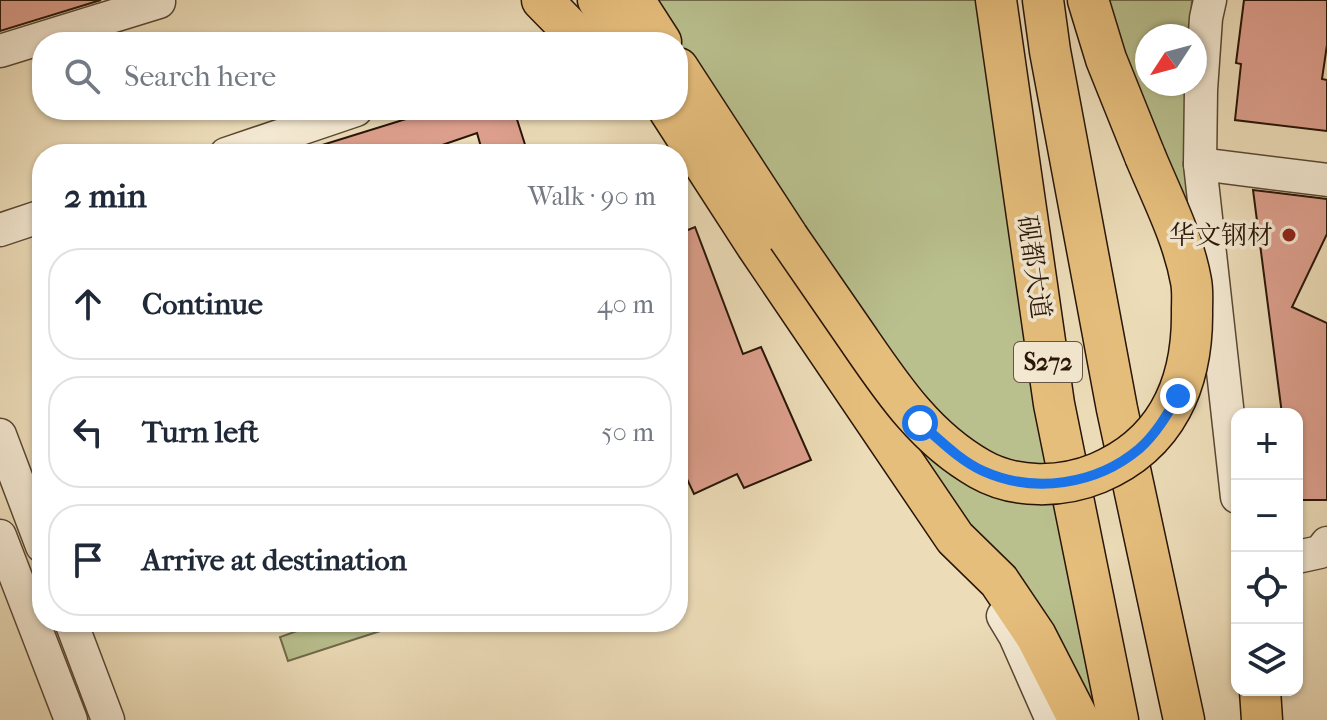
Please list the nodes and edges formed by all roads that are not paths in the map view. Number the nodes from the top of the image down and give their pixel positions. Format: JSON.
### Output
{"nodes":[{"id":1,"x":542,"y":0,"type":"edge"},
{"id":2,"x":598,"y":0,"type":"edge"},
{"id":3,"x":634,"y":0,"type":"edge"},
{"id":4,"x":996,"y":0,"type":"edge"},
{"id":5,"x":1043,"y":0,"type":"edge"},
{"id":6,"x":1088,"y":0,"type":"edge"},
{"id":7,"x":1210,"y":0,"type":"edge"},
{"id":8,"x":159,"y":2,"type":"dead end"},
{"id":9,"x":62,"y":32,"type":"edge"},
{"id":10,"x":573,"y":32,"type":"edge"},
{"id":11,"x":619,"y":32,"type":"edge"},
{"id":12,"x":655,"y":32,"type":"edge"},
{"id":13,"x":32,"y":41,"type":"edge"},
{"id":14,"x":0,"y":51,"type":"edge"},
{"id":15,"x":688,"y":86,"type":"edge"},
{"id":16,"x":326,"y":120,"type":"edge"},
{"id":17,"x":654,"y":120,"type":"edge"},
{"id":18,"x":677,"y":120,"type":"edge"},
{"id":19,"x":256,"y":144,"type":"edge"},
{"id":20,"x":677,"y":144,"type":"edge"},
{"id":21,"x":688,"y":155,"type":"edge"},
{"id":22,"x":1200,"y":164,"type":"junction"},
{"id":23,"x":1327,"y":180,"type":"edge"},
{"id":24,"x":32,"y":219,"type":"edge"},
{"id":25,"x":0,"y":230,"type":"edge"},
{"id":26,"x":773,"y":241,"type":"junction"},
{"id":27,"x":0,"y":435,"type":"edge"},
{"id":28,"x":1235,"y":480,"type":"edge"},
{"id":29,"x":32,"y":520,"type":"edge"},
{"id":30,"x":0,"y":536,"type":"edge"},
{"id":31,"x":955,"y":538,"type":"junction"},
{"id":32,"x":1327,"y":543,"type":"edge"},
{"id":33,"x":1303,"y":556,"type":"edge"},
{"id":34,"x":32,"y":619,"type":"edge"},
{"id":35,"x":37,"y":632,"type":"edge"},
{"id":36,"x":75,"y":632,"type":"edge"},
{"id":37,"x":1262,"y":696,"type":"edge"},
{"id":38,"x":1263,"y":696,"type":"edge"},
{"id":39,"x":71,"y":720,"type":"edge"},
{"id":40,"x":108,"y":720,"type":"edge"},
{"id":41,"x":1052,"y":720,"type":"edge"},
{"id":42,"x":1079,"y":720,"type":"edge"},
{"id":43,"x":1118,"y":720,"type":"edge"},
{"id":44,"x":1184,"y":720,"type":"edge"},
{"id":45,"x":1262,"y":720,"type":"edge"},
{"id":46,"x":1268,"y":720,"type":"edge"}],
"edges":[{"from":1,"to":10,"type":"main road"},
{"from":2,"to":11,"type":"main road"},
{"from":3,"to":12,"type":"main road"},
{"from":4,"to":43,"type":"main road","name":"砚都大道","number":"S272"},
{"from":5,"to":44,"type":"main road","name":"砚都大道","number":"S272"},
{"from":6,"to":26,"type":"main road","bridge":true},
{"from":7,"to":22,"type":"street"},
{"from":8,"to":9,"type":"street"},
{"from":13,"to":14,"type":"street"},
{"from":15,"to":26,"type":"main road"},
{"from":16,"to":19,"type":"street"},
{"from":17,"to":20,"type":"main road"},
{"from":18,"to":26,"type":"main road"},
{"from":21,"to":26,"type":"main road"},
{"from":22,"to":23,"type":"street"},
{"from":22,"to":28,"type":"street"},
{"from":24,"to":25,"type":"street"},
{"from":26,"to":31,"type":"main road"},
{"from":27,"to":29,"type":"street"},
{"from":30,"to":34,"type":"street"},
{"from":31,"to":41,"type":"street"},
{"from":31,"to":42,"type":"main road"},
{"from":32,"to":33,"type":"street"},
{"from":35,"to":39,"type":"street"},
{"from":36,"to":40,"type":"street"},
{"from":37,"to":45,"type":"main road"},
{"from":38,"to":46,"type":"street"}]}
